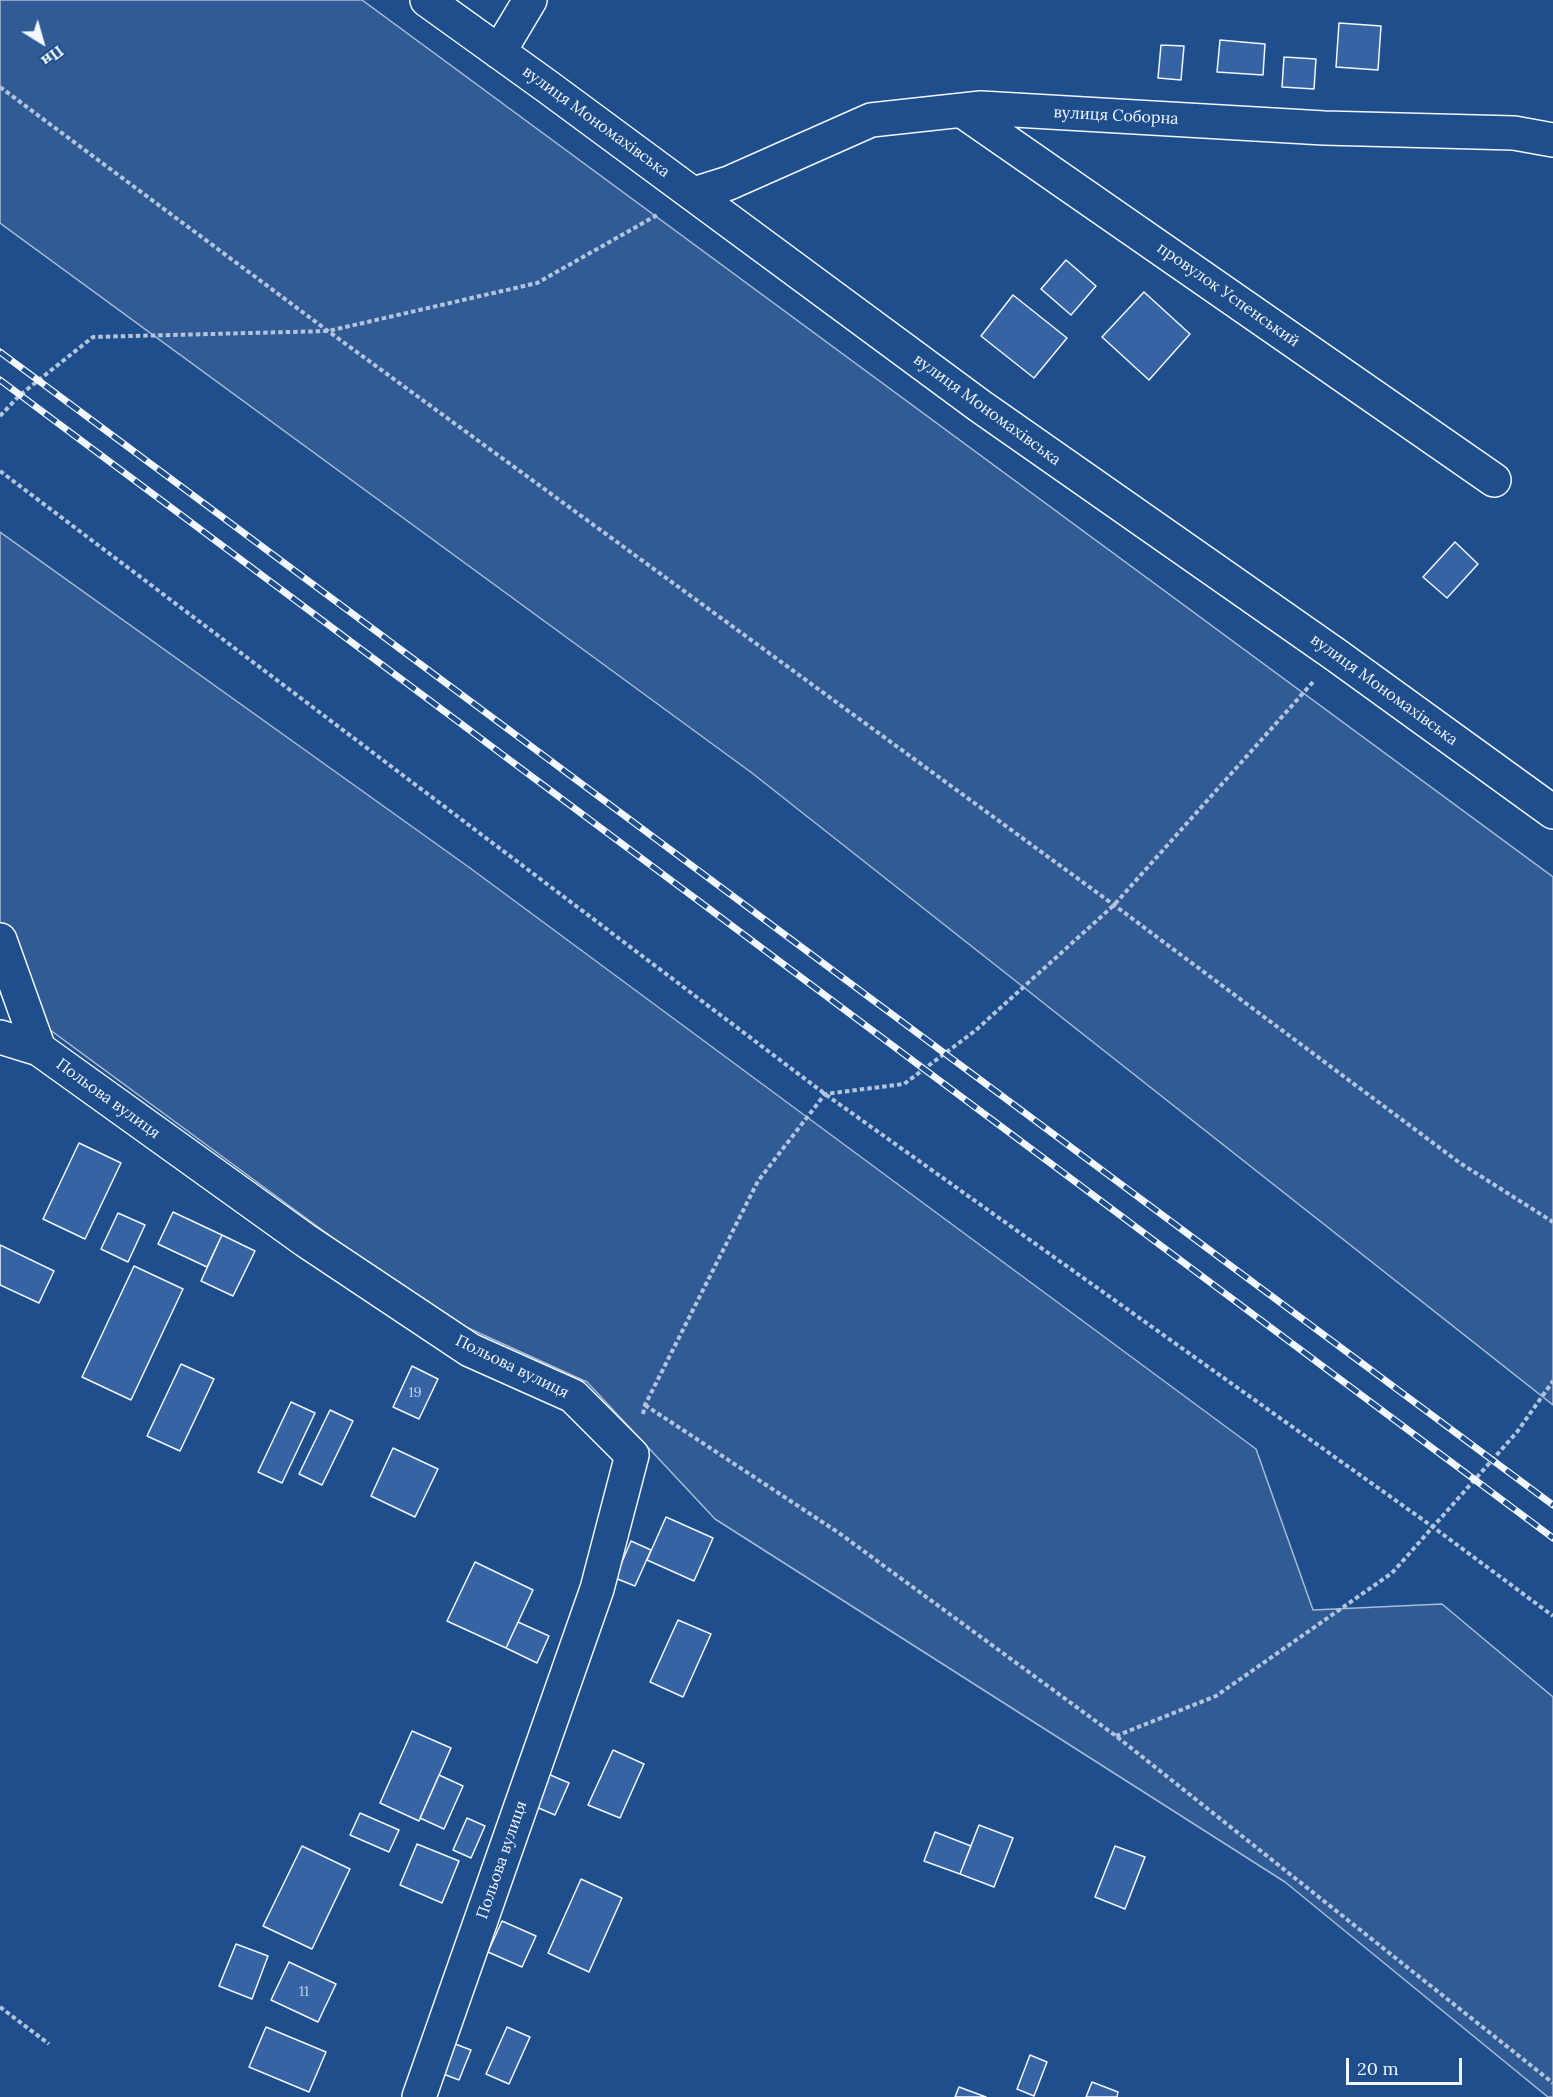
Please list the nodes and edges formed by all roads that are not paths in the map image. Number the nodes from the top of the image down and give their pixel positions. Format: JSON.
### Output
{"nodes":[{"id":1,"x":427,"y":0,"type":"edge"},
{"id":2,"x":530,"y":0,"type":"edge"},
{"id":3,"x":499,"y":52,"type":"junction"},
{"id":4,"x":961,"y":110,"type":"junction"},
{"id":5,"x":1553,"y":140,"type":"edge"},
{"id":6,"x":694,"y":194,"type":"junction"},
{"id":7,"x":1494,"y":480,"type":"dead end"},
{"id":8,"x":1553,"y":813,"type":"edge"},
{"id":9,"x":0,"y":940,"type":"edge"},
{"id":10,"x":0,"y":1037,"type":"edge"},
{"id":11,"x":39,"y":1049,"type":"junction"},
{"id":12,"x":418,"y":2097,"type":"edge"}],
"edges":[{"from":1,"to":3,"type":"street","name":"вулиця Мономахівська"},
{"from":2,"to":3,"type":"street"},
{"from":3,"to":6,"type":"street","name":"вулиця Мономахівська"},
{"from":4,"to":5,"type":"street","name":"вулиця Соборна"},
{"from":4,"to":6,"type":"street","name":"вулиця Соборна"},
{"from":4,"to":7,"type":"street","name":"провулок Успенський"},
{"from":6,"to":8,"type":"street","name":"вулиця Мономахівська"},
{"from":9,"to":11,"type":"street"},
{"from":10,"to":11,"type":"street","name":"Польова вулиця"},
{"from":11,"to":12,"type":"street","name":"Польова вулиця"}]}
